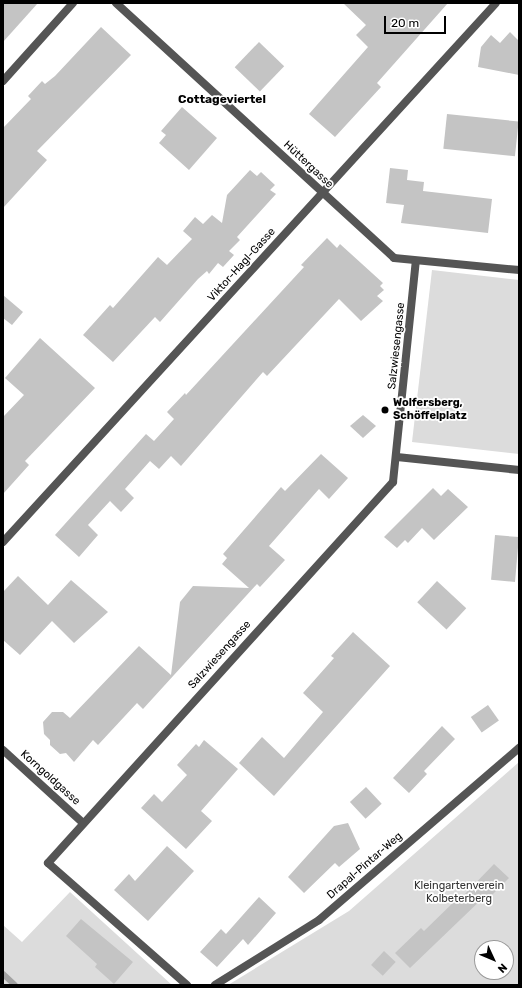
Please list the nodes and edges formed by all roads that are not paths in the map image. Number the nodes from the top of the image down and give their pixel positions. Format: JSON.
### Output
{"nodes":[{"id":1,"x":74,"y":3,"type":"edge"},
{"id":2,"x":116,"y":3,"type":"edge"},
{"id":3,"x":496,"y":3,"type":"edge"},
{"id":4,"x":3,"y":81,"type":"edge"},
{"id":5,"x":322,"y":194,"type":"junction"},
{"id":6,"x":416,"y":261,"type":"junction"},
{"id":7,"x":519,"y":270,"type":"edge"},
{"id":8,"x":397,"y":457,"type":"junction"},
{"id":9,"x":519,"y":470,"type":"edge"},
{"id":10,"x":3,"y":542,"type":"edge"},
{"id":11,"x":519,"y":748,"type":"edge"},
{"id":12,"x":3,"y":750,"type":"edge"},
{"id":13,"x":83,"y":823,"type":"junction"},
{"id":14,"x":186,"y":985,"type":"edge"},
{"id":15,"x":215,"y":985,"type":"edge"}],
"edges":[{"from":1,"to":4,"type":"street"},
{"from":2,"to":5,"type":"street","name":"Hüttergasse"},
{"from":3,"to":5,"type":"street","name":"Viktor-Hagl-Gasse"},
{"from":5,"to":6,"type":"street","name":"Hüttergasse"},
{"from":5,"to":10,"type":"street","name":"Viktor-Hagl-Gasse"},
{"from":6,"to":7,"type":"street","name":"Hüttergasse"},
{"from":6,"to":8,"type":"street","name":"Salzwiesengasse"},
{"from":8,"to":9,"type":"street"},
{"from":8,"to":13,"type":"street","name":"Salzwiesengasse"},
{"from":11,"to":15,"type":"street","name":"Drapal-Pintar-Weg"},
{"from":12,"to":13,"type":"street","name":"Korngoldgasse"},
{"from":13,"to":14,"type":"street","name":"Salzwiesengasse"}]}
